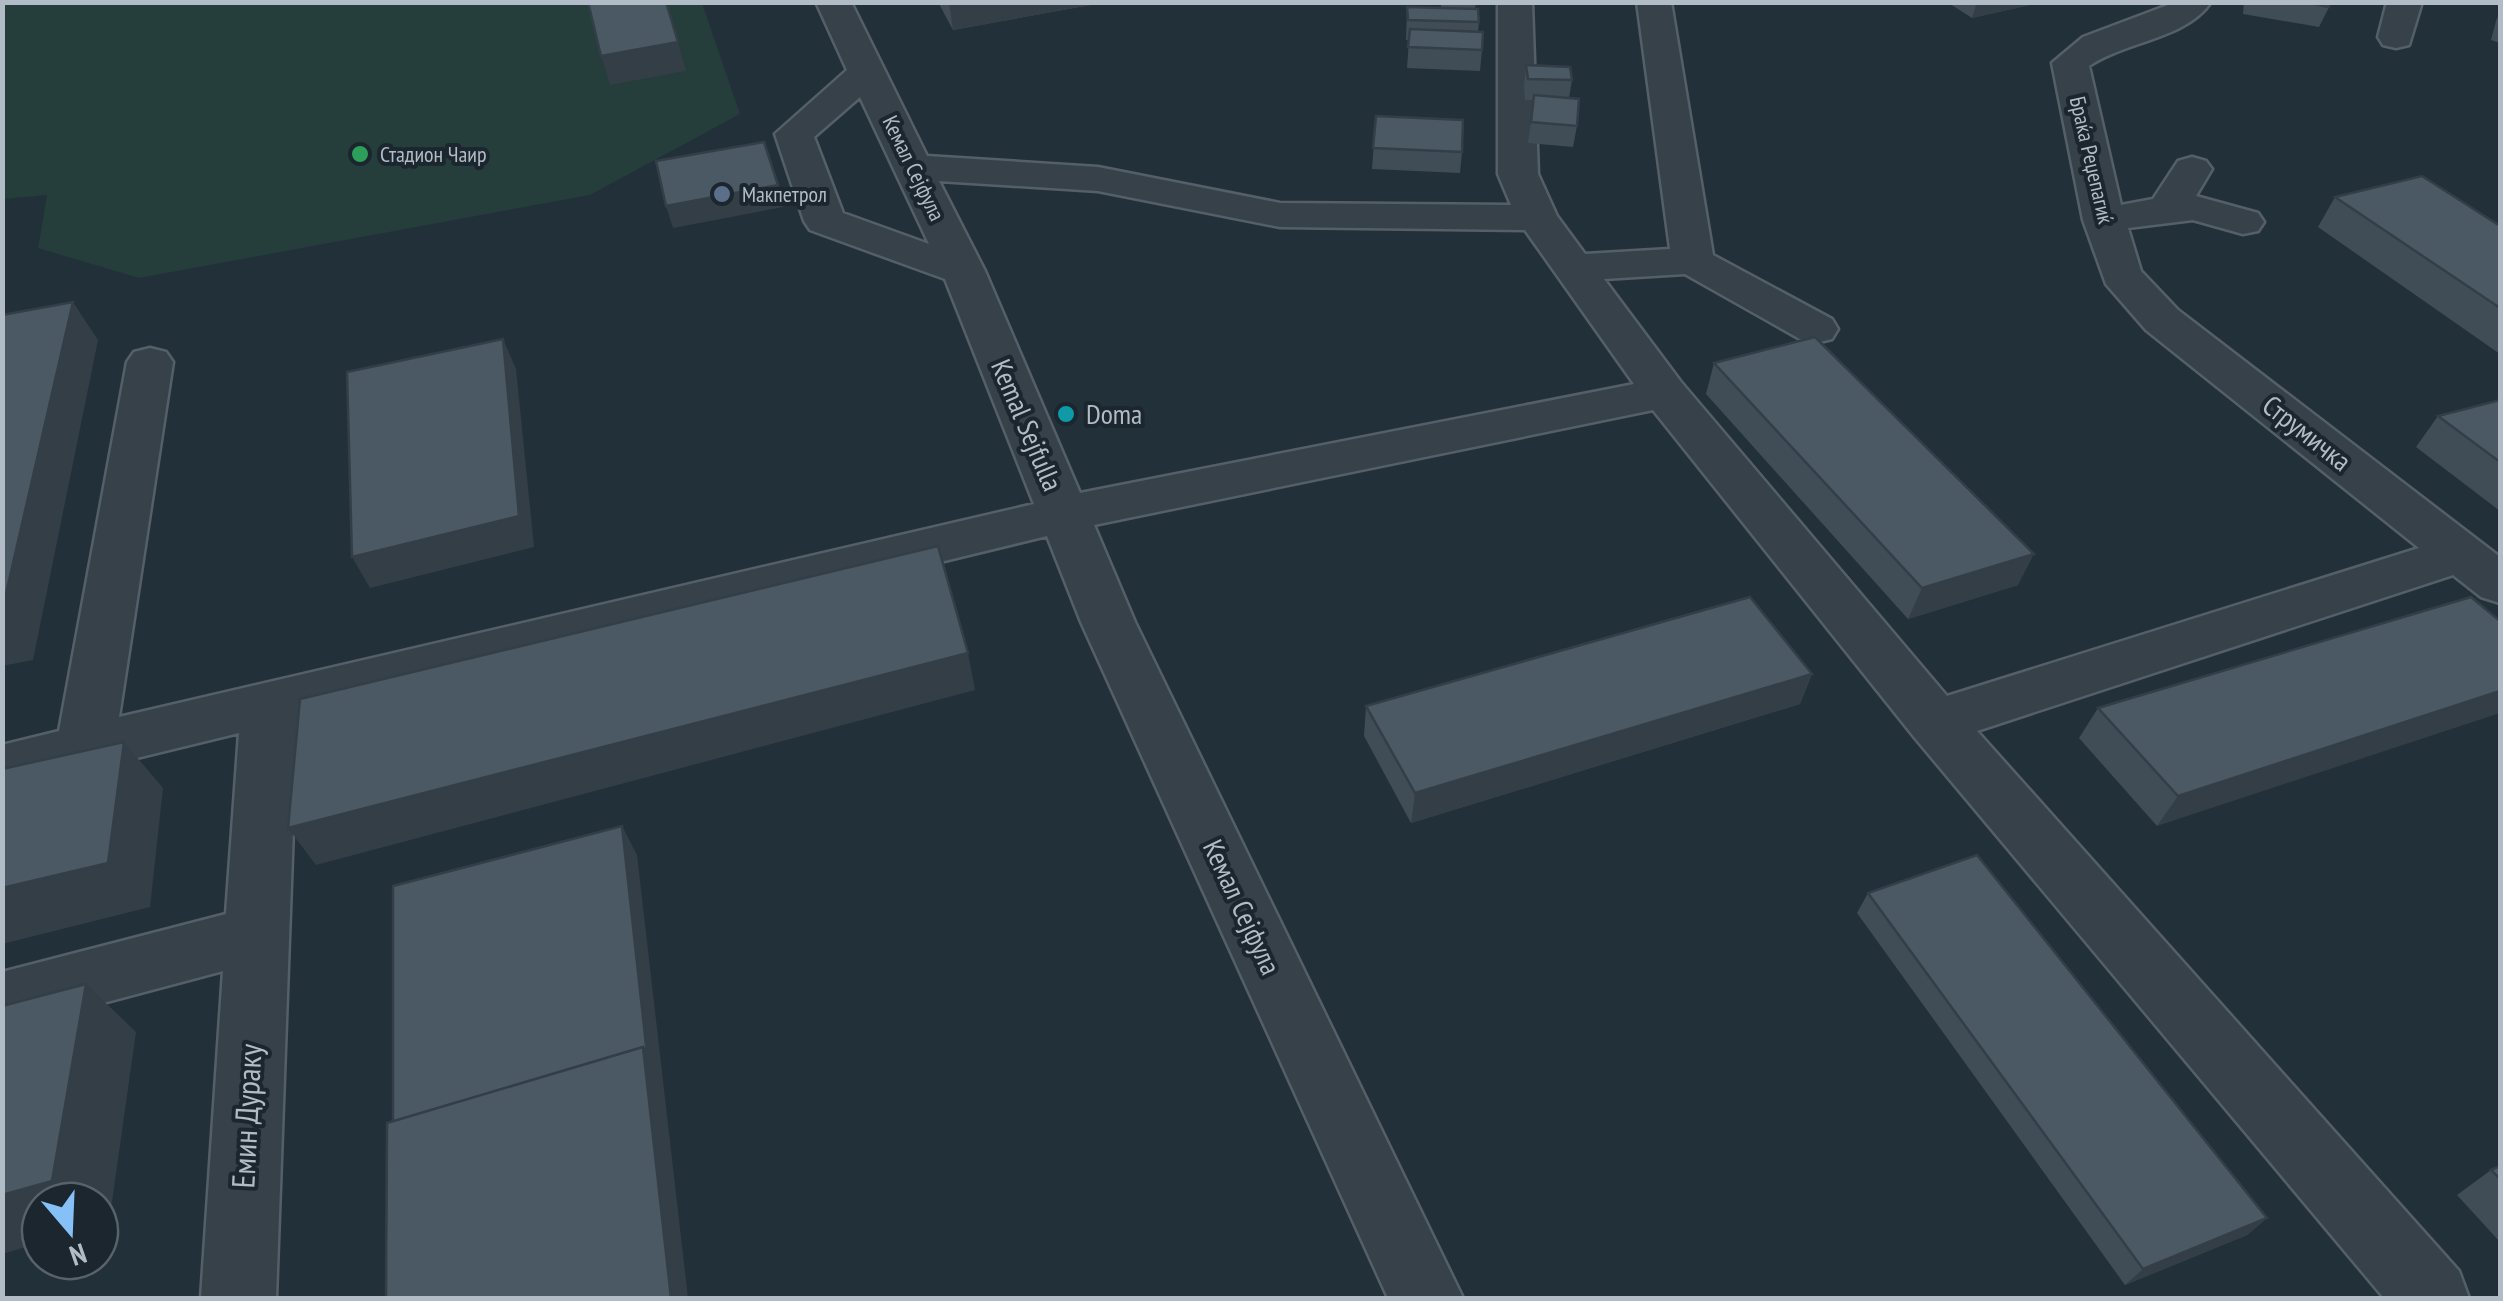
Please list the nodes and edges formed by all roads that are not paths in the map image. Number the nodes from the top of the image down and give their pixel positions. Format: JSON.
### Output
{"nodes":[{"id":1,"x":833,"y":2,"type":"edge"},
{"id":2,"x":1515,"y":2,"type":"edge"},
{"id":3,"x":1654,"y":2,"type":"edge"},
{"id":4,"x":2194,"y":2,"type":"edge"},
{"id":5,"x":2405,"y":2,"type":"edge"},
{"id":6,"x":2396,"y":37,"type":"dead end"},
{"id":7,"x":867,"y":72,"type":"junction"},
{"id":8,"x":916,"y":168,"type":"junction"},
{"id":9,"x":2192,"y":169,"type":"dead end"},
{"id":10,"x":2168,"y":209,"type":"junction"},
{"id":11,"x":1537,"y":218,"type":"junction"},
{"id":12,"x":2104,"y":220,"type":"junction"},
{"id":13,"x":2242,"y":222,"type":"dead end"},
{"id":14,"x":1693,"y":261,"type":"junction"},
{"id":15,"x":1572,"y":268,"type":"junction"},
{"id":16,"x":963,"y":271,"type":"junction"},
{"id":17,"x":2120,"y":275,"type":"joint"},
{"id":18,"x":1816,"y":329,"type":"dead end"},
{"id":19,"x":990,"y":336,"type":"joint"},
{"id":20,"x":150,"y":362,"type":"dead end"},
{"id":21,"x":1664,"y":393,"type":"junction"},
{"id":22,"x":1064,"y":514,"type":"junction"},
{"id":23,"x":2481,"y":568,"type":"edge"},
{"id":24,"x":269,"y":704,"type":"junction"},
{"id":25,"x":1934,"y":722,"type":"junction"},
{"id":26,"x":85,"y":749,"type":"junction"},
{"id":27,"x":2,"y":768,"type":"edge"},
{"id":28,"x":257,"y":934,"type":"junction"},
{"id":29,"x":2,"y":1001,"type":"edge"},
{"id":30,"x":238,"y":1298,"type":"edge"},
{"id":31,"x":1426,"y":1298,"type":"edge"},
{"id":32,"x":2432,"y":1298,"type":"edge"}],
"edges":[{"from":1,"to":7,"type":"street","name":"Кемал Сејфула"},
{"from":2,"to":11,"type":"street"},
{"from":3,"to":14,"type":"street"},
{"from":4,"to":12,"type":"street","name":"Браќа Реџепагиќ"},
{"from":5,"to":6,"type":"street"},
{"from":7,"to":8,"type":"street","name":"Кемал Сејфула"},
{"from":7,"to":16,"type":"street"},
{"from":8,"to":11,"type":"street"},
{"from":8,"to":16,"type":"street","name":"Кемал Сејфула"},
{"from":9,"to":10,"type":"street"},
{"from":10,"to":12,"type":"street"},
{"from":10,"to":13,"type":"street"},
{"from":11,"to":15,"type":"street"},
{"from":12,"to":17,"type":"street","name":"Браќа Реџепагиќ"},
{"from":14,"to":15,"type":"street"},
{"from":14,"to":18,"type":"street"},
{"from":15,"to":21,"type":"street"},
{"from":16,"to":19,"type":"street","name":"Кемал Сејфула"},
{"from":17,"to":23,"type":"street","name":"Струмичка"},
{"from":19,"to":22,"type":"street","name":"Kemal Sejfulla"},
{"from":20,"to":26,"type":"street"},
{"from":21,"to":22,"type":"street"},
{"from":21,"to":25,"type":"street"},
{"from":22,"to":24,"type":"street"},
{"from":22,"to":31,"type":"street","name":"Кемал Сејфула"},
{"from":23,"to":25,"type":"street"},
{"from":24,"to":26,"type":"street"},
{"from":24,"to":28,"type":"street","name":"Емин Дураку"},
{"from":25,"to":32,"type":"street"},
{"from":26,"to":27,"type":"street"},
{"from":28,"to":29,"type":"street"},
{"from":28,"to":30,"type":"street","name":"Емин Дураку"}]}
